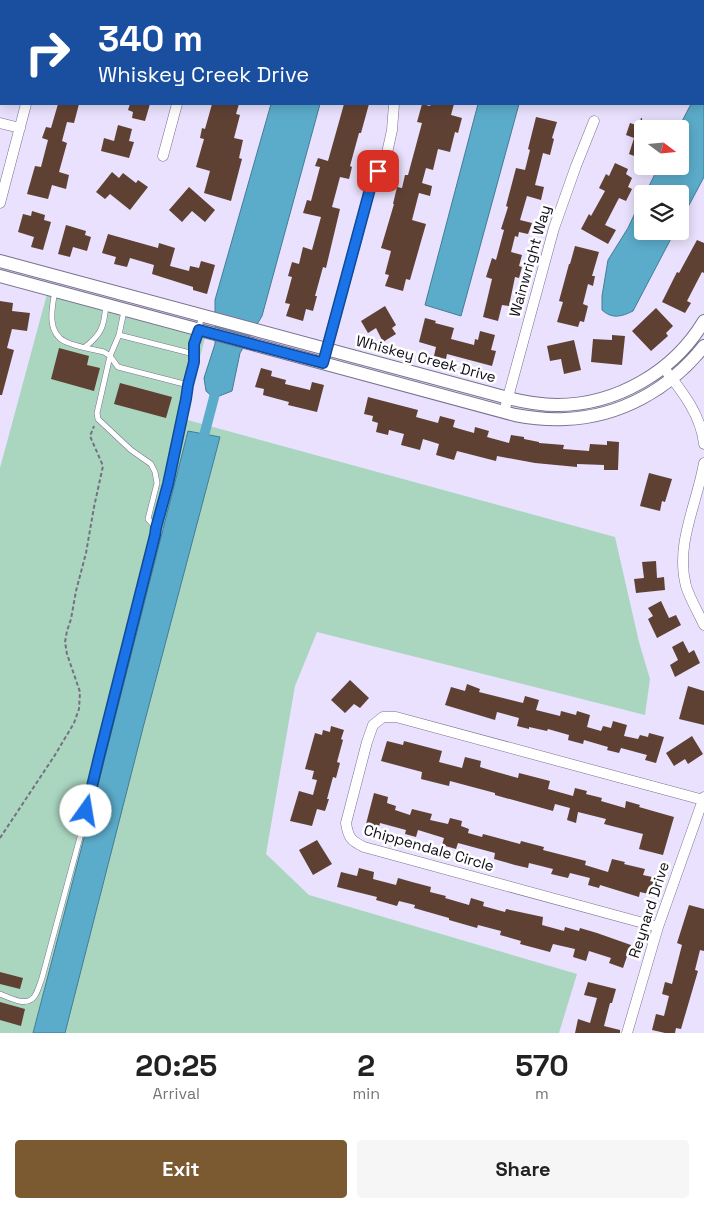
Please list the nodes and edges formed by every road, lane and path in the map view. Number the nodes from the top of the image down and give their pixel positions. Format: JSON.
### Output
{"nodes":[{"id":1,"x":26,"y":105,"type":"edge"},
{"id":2,"x":177,"y":105,"type":"edge"},
{"id":3,"x":394,"y":105,"type":"edge"},
{"id":4,"x":594,"y":122,"type":"dead end"},
{"id":5,"x":0,"y":123,"type":"edge"},
{"id":6,"x":20,"y":128,"type":"junction"},
{"id":7,"x":163,"y":156,"type":"dead end"},
{"id":8,"x":0,"y":203,"type":"edge"},
{"id":9,"x":0,"y":261,"type":"edge"},
{"id":10,"x":0,"y":276,"type":"edge"},
{"id":11,"x":55,"y":291,"type":"junction"},
{"id":12,"x":106,"y":305,"type":"junction"},
{"id":13,"x":124,"y":309,"type":"junction"},
{"id":14,"x":206,"y":317,"type":"junction"},
{"id":15,"x":704,"y":320,"type":"edge"},
{"id":16,"x":203,"y":331,"type":"junction"},
{"id":17,"x":119,"y":336,"type":"junction"},
{"id":18,"x":704,"y":346,"type":"edge"},
{"id":19,"x":85,"y":347,"type":"junction"},
{"id":20,"x":327,"y":349,"type":"junction"},
{"id":21,"x":194,"y":354,"type":"junction"},
{"id":22,"x":110,"y":356,"type":"junction"},
{"id":23,"x":323,"y":363,"type":"junction"},
{"id":24,"x":663,"y":367,"type":"junction"},
{"id":25,"x":672,"y":379,"type":"junction"},
{"id":26,"x":188,"y":385,"type":"junction"},
{"id":27,"x":508,"y":398,"type":"junction"},
{"id":28,"x":504,"y":412,"type":"junction"},
{"id":29,"x":97,"y":416,"type":"junction"},
{"id":30,"x":704,"y":444,"type":"edge"},
{"id":31,"x":704,"y":463,"type":"edge"},
{"id":32,"x":156,"y":528,"type":"junction"},
{"id":33,"x":704,"y":625,"type":"edge"},
{"id":34,"x":704,"y":798,"type":"edge"},
{"id":35,"x":0,"y":838,"type":"edge"},
{"id":36,"x":658,"y":926,"type":"junction"},
{"id":37,"x":0,"y":994,"type":"edge"},
{"id":38,"x":627,"y":1033,"type":"edge"}],
"edges":[{"from":1,"to":6,"type":"street"},
{"from":2,"to":7,"type":"street"},
{"from":3,"to":20,"type":"street"},
{"from":4,"to":27,"type":"street","name":"Wainwright Way"},
{"from":5,"to":6,"type":"street"},
{"from":6,"to":8,"type":"street"},
{"from":9,"to":14,"type":"street","name":"Whiskey Creek Drive"},
{"from":10,"to":11,"type":"street","name":"Whiskey Creek Drive"},
{"from":11,"to":12,"type":"street","name":"Whiskey Creek Drive"},
{"from":11,"to":19,"type":"lane"},
{"from":12,"to":13,"type":"street","name":"Whiskey Creek Drive"},
{"from":12,"to":19,"type":"lane"},
{"from":13,"to":16,"type":"street","name":"Whiskey Creek Drive"},
{"from":13,"to":17,"type":"lane"},
{"from":14,"to":16,"type":"lane"},
{"from":14,"to":20,"type":"street","name":"Whiskey Creek Drive"},
{"from":15,"to":24,"type":"street","name":"Whiskey Creek Drive"},
{"from":16,"to":21,"type":"lane"},
{"from":16,"to":23,"type":"street","name":"Whiskey Creek Drive"},
{"from":17,"to":21,"type":"lane"},
{"from":17,"to":22,"type":"lane"},
{"from":18,"to":25,"type":"street","name":"Whiskey Creek Drive"},
{"from":19,"to":22,"type":"lane"},
{"from":20,"to":23,"type":"street"},
{"from":20,"to":27,"type":"street","name":"Whiskey Creek Drive"},
{"from":21,"to":26,"type":"lane"},
{"from":22,"to":26,"type":"lane"},
{"from":22,"to":29,"type":"lane"},
{"from":23,"to":28,"type":"street","name":"Whiskey Creek Drive"},
{"from":24,"to":25,"type":"street"},
{"from":24,"to":27,"type":"street","name":"Whiskey Creek Drive"},
{"from":25,"to":28,"type":"street","name":"Whiskey Creek Drive"},
{"from":25,"to":30,"type":"street"},
{"from":26,"to":32,"type":"lane"},
{"from":27,"to":28,"type":"street","name":"Wainwright Way"},
{"from":29,"to":32,"type":"lane"},
{"from":29,"to":35,"type":"path"},
{"from":31,"to":33,"type":"street"},
{"from":32,"to":37,"type":"lane"},
{"from":34,"to":36,"type":"street","name":"Reynard Drive"},
{"from":34,"to":36,"type":"street","name":"Chippendale Circle"},
{"from":36,"to":38,"type":"street","name":"Reynard Drive"}]}
